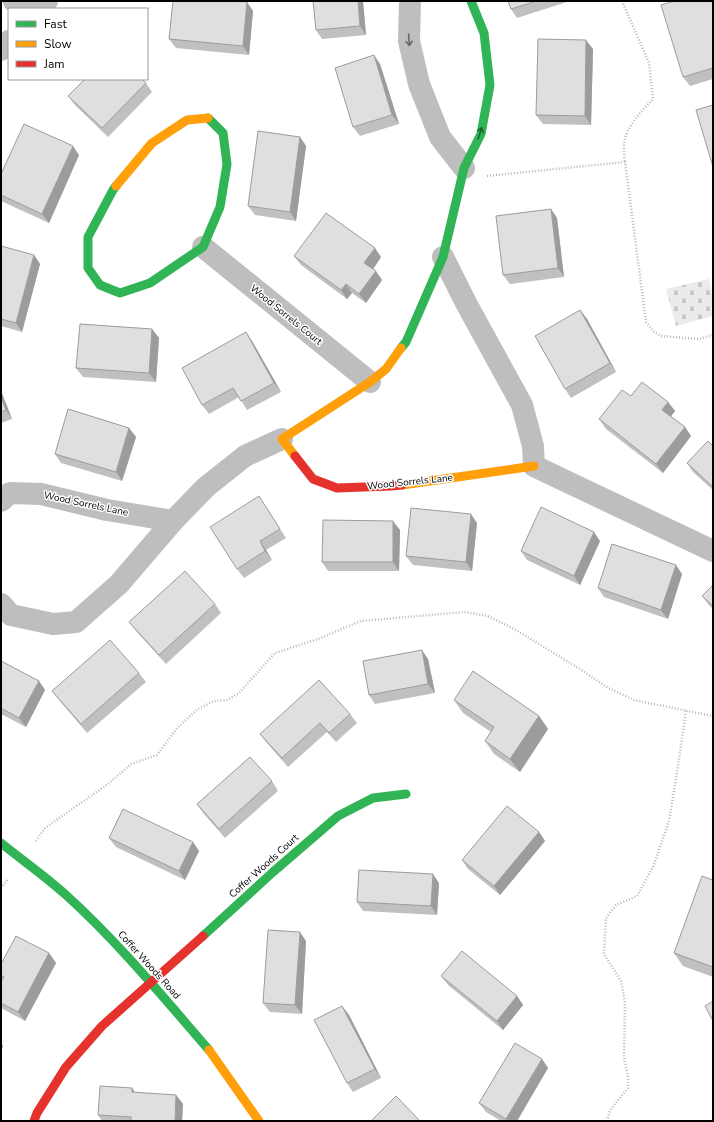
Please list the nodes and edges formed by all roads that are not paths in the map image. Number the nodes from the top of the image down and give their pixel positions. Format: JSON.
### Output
{"nodes":[{"id":1,"x":14,"y":1,"type":"edge"},
{"id":2,"x":47,"y":1,"type":"edge"},
{"id":3,"x":410,"y":1,"type":"edge"},
{"id":4,"x":471,"y":1,"type":"edge"},
{"id":5,"x":22,"y":8,"type":"edge"},
{"id":6,"x":39,"y":8,"type":"edge"},
{"id":7,"x":8,"y":42,"type":"edge"},
{"id":8,"x":1,"y":50,"type":"edge"},
{"id":9,"x":464,"y":168,"type":"junction"},
{"id":10,"x":203,"y":247,"type":"junction"},
{"id":11,"x":443,"y":257,"type":"junction"},
{"id":12,"x":370,"y":382,"type":"junction"},
{"id":13,"x":282,"y":439,"type":"junction"},
{"id":14,"x":534,"y":466,"type":"junction"},
{"id":15,"x":1,"y":501,"type":"edge"},
{"id":16,"x":173,"y":521,"type":"junction"},
{"id":17,"x":713,"y":551,"type":"edge"},
{"id":18,"x":1,"y":604,"type":"edge"},
{"id":19,"x":406,"y":794,"type":"dead end"},
{"id":20,"x":1,"y":843,"type":"edge"},
{"id":21,"x":151,"y":983,"type":"junction"},
{"id":22,"x":34,"y":1121,"type":"edge"},
{"id":23,"x":259,"y":1121,"type":"edge"}],
"edges":[{"from":1,"to":5,"type":"street"},
{"from":2,"to":6,"type":"street"},
{"from":3,"to":9,"type":"street","one_way":true},
{"from":9,"to":4,"type":"street","one_way":true},
{"from":7,"to":8,"type":"street"},
{"from":9,"to":11,"type":"street"},
{"from":10,"to":10,"type":"street"},
{"from":10,"to":12,"type":"street","name":"Wood Sorrels Court"},
{"from":11,"to":12,"type":"street"},
{"from":11,"to":14,"type":"street"},
{"from":12,"to":13,"type":"street"},
{"from":13,"to":14,"type":"street","name":"Wood Sorrels Lane"},
{"from":13,"to":16,"type":"street"},
{"from":14,"to":17,"type":"street"},
{"from":15,"to":16,"type":"street","name":"Wood Sorrels Lane"},
{"from":16,"to":18,"type":"street"},
{"from":19,"to":21,"type":"street","name":"Coffer Woods Court"},
{"from":20,"to":21,"type":"street","name":"Coffer Woods Road"},
{"from":21,"to":22,"type":"street","name":"Coffer Woods Court"},
{"from":21,"to":23,"type":"street","name":"Coffer Woods Road"}]}
